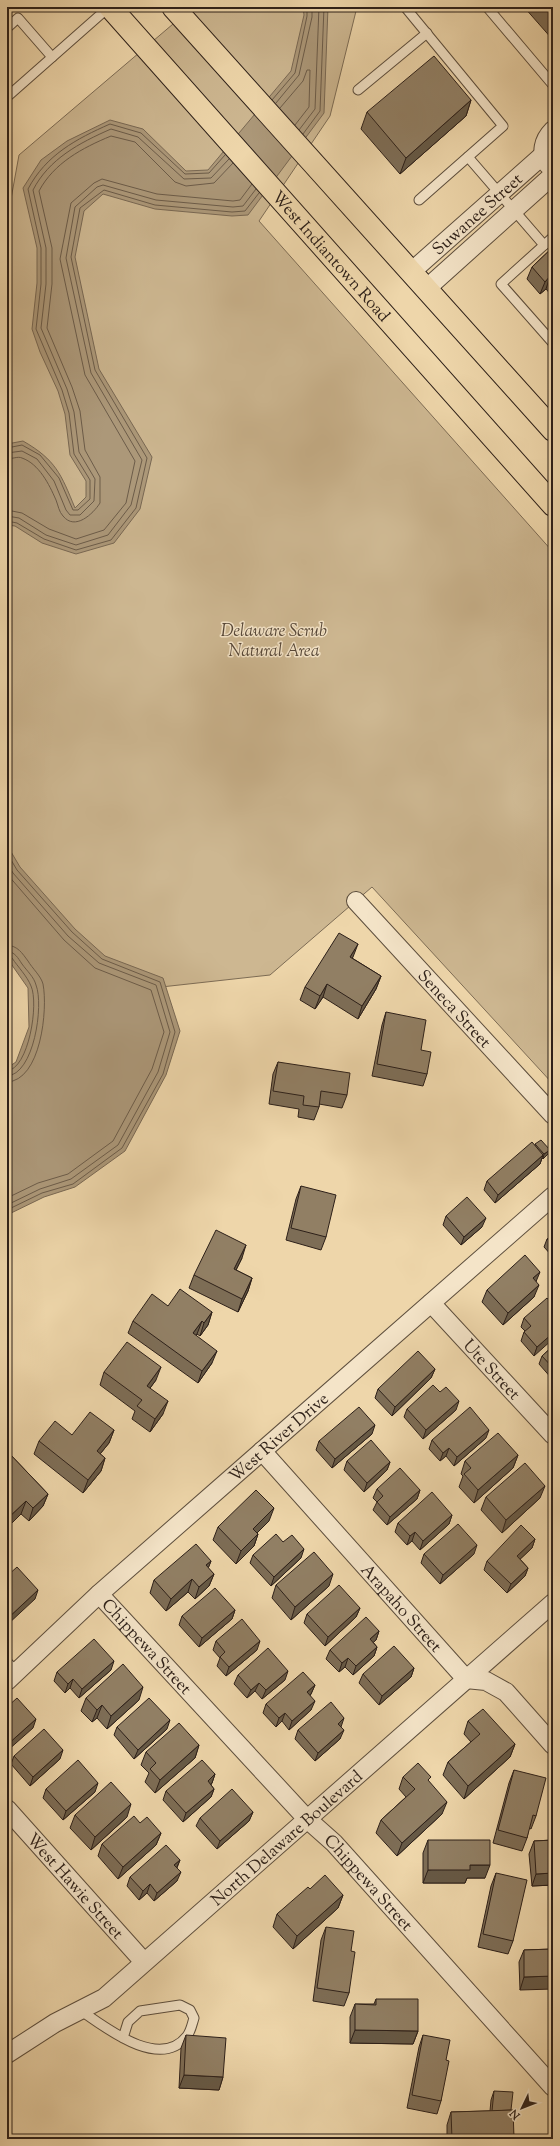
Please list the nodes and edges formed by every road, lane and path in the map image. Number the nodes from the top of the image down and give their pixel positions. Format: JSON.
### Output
{"nodes":[{"id":1,"x":110,"y":7,"type":"edge"},
{"id":2,"x":173,"y":7,"type":"edge"},
{"id":3,"x":404,"y":7,"type":"edge"},
{"id":4,"x":487,"y":7,"type":"edge"},
{"id":5,"x":7,"y":28,"type":"edge"},
{"id":6,"x":426,"y":33,"type":"junction"},
{"id":7,"x":52,"y":57,"type":"junction"},
{"id":8,"x":553,"y":85,"type":"edge"},
{"id":9,"x":358,"y":90,"type":"dead end"},
{"id":10,"x":7,"y":97,"type":"edge"},
{"id":11,"x":553,"y":130,"type":"edge"},
{"id":12,"x":543,"y":154,"type":"junction"},
{"id":13,"x":468,"y":157,"type":"junction"},
{"id":14,"x":553,"y":170,"type":"edge"},
{"id":15,"x":553,"y":175,"type":"edge"},
{"id":16,"x":500,"y":193,"type":"junction"},
{"id":17,"x":419,"y":200,"type":"dead end"},
{"id":18,"x":514,"y":210,"type":"junction"},
{"id":19,"x":553,"y":237,"type":"edge"},
{"id":20,"x":544,"y":245,"type":"junction"},
{"id":21,"x":411,"y":272,"type":"junction"},
{"id":22,"x":426,"y":289,"type":"junction"},
{"id":23,"x":553,"y":343,"type":"edge"},
{"id":24,"x":553,"y":430,"type":"edge"},
{"id":25,"x":553,"y":505,"type":"edge"},
{"id":26,"x":356,"y":901,"type":"dead end"},
{"id":27,"x":553,"y":1115,"type":"edge"},
{"id":28,"x":553,"y":1196,"type":"edge"},
{"id":29,"x":431,"y":1303,"type":"junction"},
{"id":30,"x":553,"y":1435,"type":"edge"},
{"id":31,"x":262,"y":1451,"type":"junction"},
{"id":32,"x":99,"y":1594,"type":"junction"},
{"id":33,"x":553,"y":1603,"type":"edge"},
{"id":34,"x":10,"y":1672,"type":"edge"},
{"id":35,"x":466,"y":1679,"type":"junction"},
{"id":36,"x":553,"y":1745,"type":"edge"},
{"id":37,"x":7,"y":1809,"type":"edge"},
{"id":38,"x":307,"y":1820,"type":"junction"},
{"id":39,"x":144,"y":1962,"type":"junction"},
{"id":40,"x":80,"y":2010,"type":"junction"},
{"id":41,"x":123,"y":2038,"type":"junction"},
{"id":42,"x":7,"y":2054,"type":"edge"},
{"id":43,"x":553,"y":2087,"type":"edge"}],
"edges":[{"from":1,"to":7,"type":"lane"},
{"from":1,"to":25,"type":"main road","name":"West Indiantown Road"},
{"from":2,"to":21,"type":"main road"},
{"from":3,"to":6,"type":"lane"},
{"from":4,"to":8,"type":"lane"},
{"from":5,"to":7,"type":"lane"},
{"from":6,"to":9,"type":"lane"},
{"from":6,"to":13,"type":"lane"},
{"from":7,"to":10,"type":"lane"},
{"from":11,"to":12,"type":"street","name":"Suwanee Street"},
{"from":12,"to":14,"type":"street"},
{"from":12,"to":16,"type":"street","name":"Suwanee Street"},
{"from":13,"to":16,"type":"lane"},
{"from":13,"to":17,"type":"lane"},
{"from":15,"to":18,"type":"street","name":"Suwanee Street"},
{"from":16,"to":18,"type":"lane"},
{"from":16,"to":21,"type":"street","name":"Suwanee Street"},
{"from":18,"to":20,"type":"lane"},
{"from":18,"to":22,"type":"street","name":"Suwanee Street"},
{"from":19,"to":20,"type":"lane"},
{"from":20,"to":23,"type":"lane"},
{"from":21,"to":22,"type":"main road"},
{"from":22,"to":24,"type":"main road"},
{"from":26,"to":27,"type":"street","name":"Seneca Street"},
{"from":28,"to":29,"type":"street","name":"West River Drive"},
{"from":29,"to":30,"type":"street","name":"Ute Street"},
{"from":29,"to":31,"type":"street","name":"West River Drive"},
{"from":31,"to":32,"type":"street","name":"West River Drive"},
{"from":31,"to":35,"type":"street","name":"Arapaho Street"},
{"from":32,"to":34,"type":"street","name":"West River Drive"},
{"from":32,"to":38,"type":"street","name":"Chippewa Street"},
{"from":33,"to":35,"type":"street","name":"North Delaware Boulevard"},
{"from":35,"to":36,"type":"street"},
{"from":35,"to":38,"type":"street","name":"North Delaware Boulevard"},
{"from":37,"to":39,"type":"street","name":"West Hawie Street"},
{"from":38,"to":39,"type":"street","name":"North Delaware Boulevard"},
{"from":38,"to":43,"type":"street","name":"Chippewa Street"},
{"from":39,"to":40,"type":"street","name":"North Delaware Boulevard"},
{"from":40,"to":41,"type":"lane"},
{"from":40,"to":42,"type":"street","name":"North Delaware Boulevard"},
{"from":41,"to":41,"type":"lane"}]}
